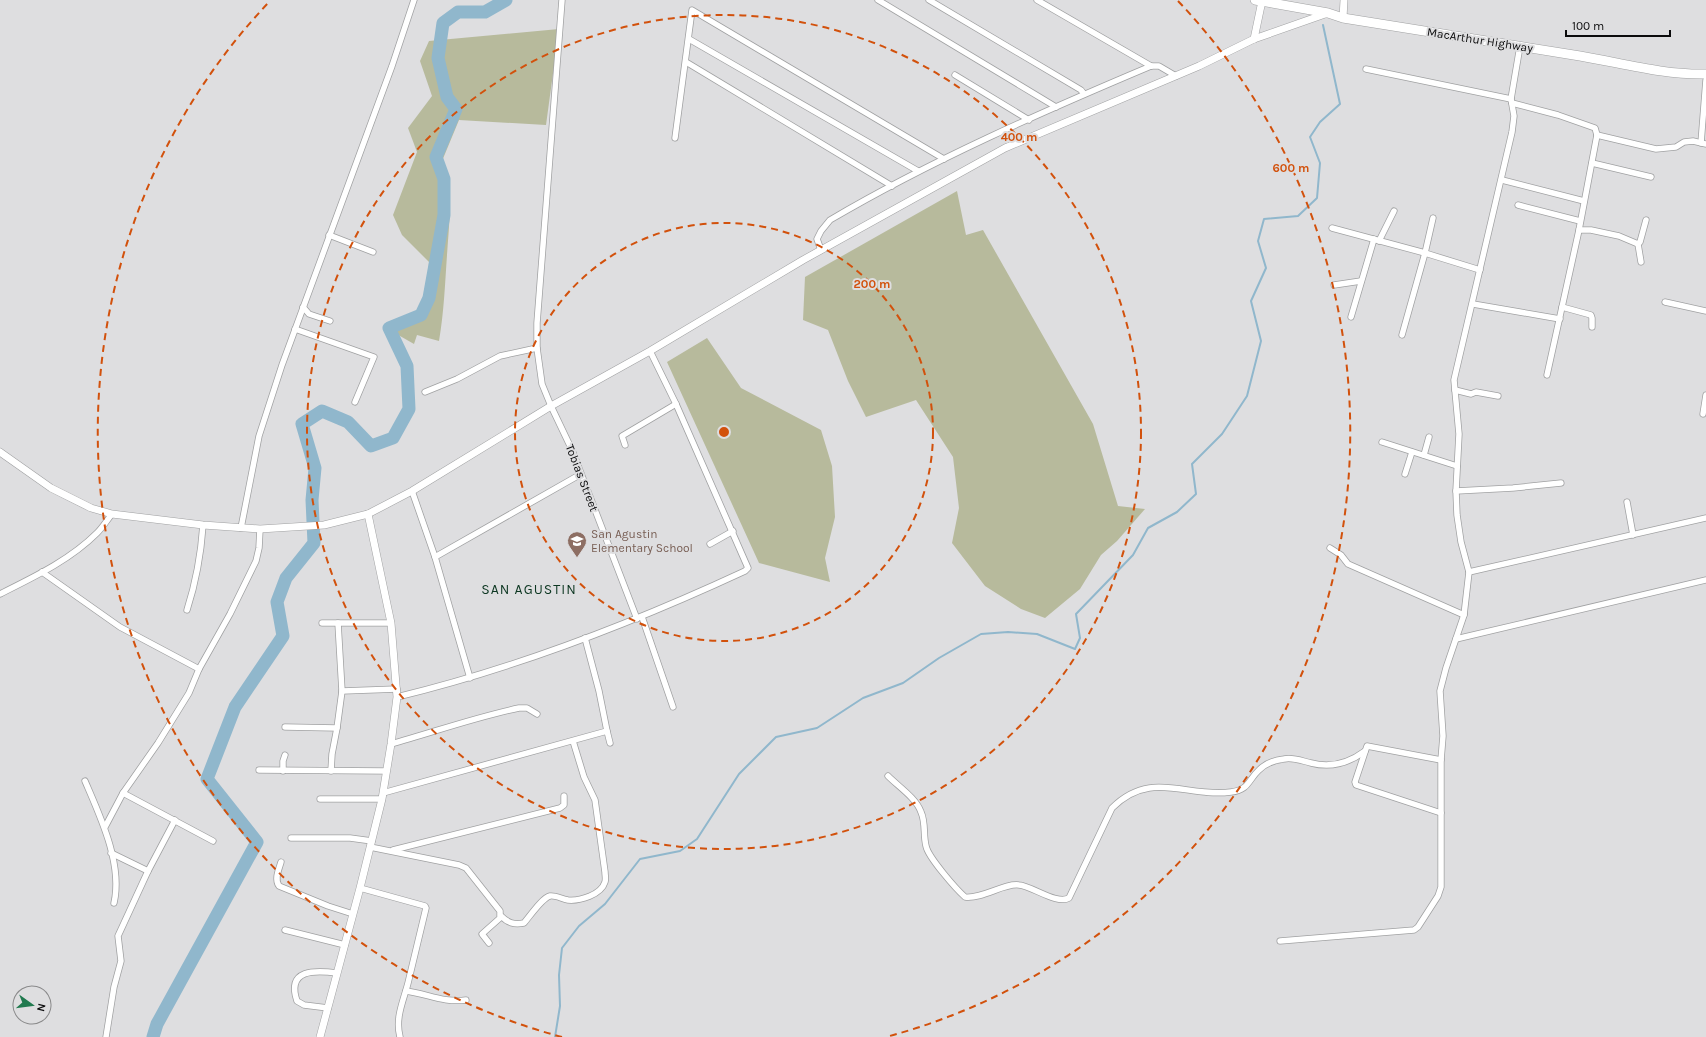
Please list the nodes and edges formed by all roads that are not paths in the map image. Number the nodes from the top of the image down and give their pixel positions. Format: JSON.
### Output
{"nodes":[{"id":1,"x":414,"y":0,"type":"edge"},
{"id":2,"x":562,"y":0,"type":"edge"},
{"id":3,"x":878,"y":0,"type":"edge"},
{"id":4,"x":929,"y":0,"type":"edge"},
{"id":5,"x":1037,"y":0,"type":"edge"},
{"id":6,"x":1344,"y":0,"type":"edge"},
{"id":7,"x":1259,"y":1,"type":"edge"},
{"id":8,"x":1328,"y":13,"type":"junction"},
{"id":9,"x":1343,"y":18,"type":"junction"},
{"id":10,"x":689,"y":39,"type":"junction"},
{"id":11,"x":1254,"y":39,"type":"junction"},
{"id":12,"x":1520,"y":46,"type":"junction"},
{"id":13,"x":686,"y":62,"type":"junction"},
{"id":14,"x":1151,"y":66,"type":"junction"},
{"id":15,"x":1366,"y":69,"type":"dead end"},
{"id":16,"x":1706,"y":74,"type":"edge"},
{"id":17,"x":956,"y":75,"type":"dead end"},
{"id":18,"x":1176,"y":76,"type":"junction"},
{"id":19,"x":1706,"y":80,"type":"edge"},
{"id":20,"x":1084,"y":94,"type":"junction"},
{"id":21,"x":1512,"y":101,"type":"junction"},
{"id":22,"x":1056,"y":107,"type":"junction"},
{"id":23,"x":1028,"y":120,"type":"junction"},
{"id":24,"x":1597,"y":135,"type":"junction"},
{"id":25,"x":675,"y":138,"type":"dead end"},
{"id":26,"x":1704,"y":144,"type":"edge"},
{"id":27,"x":944,"y":159,"type":"junction"},
{"id":28,"x":1592,"y":163,"type":"junction"},
{"id":29,"x":918,"y":171,"type":"junction"},
{"id":30,"x":1651,"y":177,"type":"dead end"},
{"id":31,"x":1502,"y":180,"type":"junction"},
{"id":32,"x":892,"y":186,"type":"junction"},
{"id":33,"x":1584,"y":201,"type":"junction"},
{"id":34,"x":1518,"y":205,"type":"dead end"},
{"id":35,"x":1394,"y":211,"type":"dead end"},
{"id":36,"x":1433,"y":218,"type":"dead end"},
{"id":37,"x":1646,"y":220,"type":"dead end"},
{"id":38,"x":1580,"y":221,"type":"junction"},
{"id":39,"x":1332,"y":228,"type":"dead end"},
{"id":40,"x":1578,"y":230,"type":"junction"},
{"id":41,"x":329,"y":236,"type":"junction"},
{"id":42,"x":1376,"y":240,"type":"junction"},
{"id":43,"x":1638,"y":244,"type":"junction"},
{"id":44,"x":821,"y":250,"type":"junction"},
{"id":45,"x":373,"y":252,"type":"dead end"},
{"id":46,"x":1425,"y":253,"type":"junction"},
{"id":47,"x":1641,"y":262,"type":"dead end"},
{"id":48,"x":1480,"y":270,"type":"junction"},
{"id":49,"x":1361,"y":281,"type":"junction"},
{"id":50,"x":1334,"y":285,"type":"dead end"},
{"id":51,"x":1665,"y":302,"type":"dead end"},
{"id":52,"x":1473,"y":304,"type":"junction"},
{"id":53,"x":303,"y":307,"type":"junction"},
{"id":54,"x":1562,"y":307,"type":"junction"},
{"id":55,"x":1706,"y":311,"type":"edge"},
{"id":56,"x":1351,"y":317,"type":"dead end"},
{"id":57,"x":1560,"y":319,"type":"junction"},
{"id":58,"x":330,"y":321,"type":"dead end"},
{"id":59,"x":1592,"y":327,"type":"dead end"},
{"id":60,"x":295,"y":329,"type":"junction"},
{"id":61,"x":1402,"y":334,"type":"dead end"},
{"id":62,"x":536,"y":348,"type":"junction"},
{"id":63,"x":650,"y":351,"type":"junction"},
{"id":64,"x":1547,"y":375,"type":"dead end"},
{"id":65,"x":1455,"y":390,"type":"junction"},
{"id":66,"x":425,"y":392,"type":"dead end"},
{"id":67,"x":1706,"y":395,"type":"edge"},
{"id":68,"x":1498,"y":396,"type":"dead end"},
{"id":69,"x":355,"y":402,"type":"dead end"},
{"id":70,"x":676,"y":404,"type":"junction"},
{"id":71,"x":550,"y":406,"type":"junction"},
{"id":72,"x":1703,"y":414,"type":"dead end"},
{"id":73,"x":1429,"y":437,"type":"dead end"},
{"id":74,"x":1382,"y":442,"type":"dead end"},
{"id":75,"x":625,"y":445,"type":"dead end"},
{"id":76,"x":0,"y":452,"type":"edge"},
{"id":77,"x":1412,"y":452,"type":"junction"},
{"id":78,"x":1424,"y":455,"type":"junction"},
{"id":79,"x":1457,"y":466,"type":"junction"},
{"id":80,"x":580,"y":474,"type":"junction"},
{"id":81,"x":1405,"y":474,"type":"dead end"},
{"id":82,"x":1561,"y":483,"type":"dead end"},
{"id":83,"x":412,"y":491,"type":"junction"},
{"id":84,"x":1456,"y":491,"type":"junction"},
{"id":85,"x":1627,"y":502,"type":"dead end"},
{"id":86,"x":112,"y":514,"type":"junction"},
{"id":87,"x":368,"y":514,"type":"junction"},
{"id":88,"x":1706,"y":518,"type":"edge"},
{"id":89,"x":203,"y":525,"type":"junction"},
{"id":90,"x":241,"y":528,"type":"junction"},
{"id":91,"x":260,"y":529,"type":"junction"},
{"id":92,"x":733,"y":531,"type":"junction"},
{"id":93,"x":1632,"y":535,"type":"junction"},
{"id":94,"x":710,"y":544,"type":"dead end"},
{"id":95,"x":1330,"y":548,"type":"dead end"},
{"id":96,"x":435,"y":558,"type":"junction"},
{"id":97,"x":42,"y":572,"type":"junction"},
{"id":98,"x":1470,"y":572,"type":"junction"},
{"id":99,"x":1706,"y":580,"type":"edge"},
{"id":100,"x":0,"y":594,"type":"edge"},
{"id":101,"x":188,"y":610,"type":"dead end"},
{"id":102,"x":1464,"y":615,"type":"junction"},
{"id":103,"x":640,"y":618,"type":"junction"},
{"id":104,"x":322,"y":623,"type":"dead end"},
{"id":105,"x":338,"y":623,"type":"junction"},
{"id":106,"x":391,"y":623,"type":"junction"},
{"id":107,"x":585,"y":638,"type":"junction"},
{"id":108,"x":1456,"y":639,"type":"junction"},
{"id":109,"x":199,"y":669,"type":"junction"},
{"id":110,"x":470,"y":678,"type":"junction"},
{"id":111,"x":342,"y":691,"type":"junction"},
{"id":112,"x":397,"y":693,"type":"junction"},
{"id":113,"x":673,"y":707,"type":"dead end"},
{"id":114,"x":537,"y":714,"type":"dead end"},
{"id":115,"x":285,"y":727,"type":"dead end"},
{"id":116,"x":338,"y":728,"type":"junction"},
{"id":117,"x":607,"y":732,"type":"junction"},
{"id":118,"x":573,"y":741,"type":"junction"},
{"id":119,"x":610,"y":743,"type":"dead end"},
{"id":120,"x":391,"y":744,"type":"junction"},
{"id":121,"x":1365,"y":751,"type":"junction"},
{"id":122,"x":285,"y":755,"type":"dead end"},
{"id":123,"x":1441,"y":760,"type":"junction"},
{"id":124,"x":259,"y":770,"type":"dead end"},
{"id":125,"x":283,"y":771,"type":"junction"},
{"id":126,"x":331,"y":771,"type":"junction"},
{"id":127,"x":386,"y":771,"type":"junction"},
{"id":128,"x":888,"y":776,"type":"dead end"},
{"id":129,"x":85,"y":781,"type":"dead end"},
{"id":130,"x":123,"y":793,"type":"junction"},
{"id":131,"x":382,"y":796,"type":"junction"},
{"id":132,"x":564,"y":796,"type":"dead end"},
{"id":133,"x":320,"y":799,"type":"dead end"},
{"id":134,"x":1441,"y":813,"type":"junction"},
{"id":135,"x":175,"y":820,"type":"junction"},
{"id":136,"x":105,"y":827,"type":"junction"},
{"id":137,"x":291,"y":838,"type":"dead end"},
{"id":138,"x":213,"y":840,"type":"dead end"},
{"id":139,"x":371,"y":844,"type":"junction"},
{"id":140,"x":391,"y":851,"type":"junction"},
{"id":141,"x":111,"y":853,"type":"junction"},
{"id":142,"x":280,"y":862,"type":"dead end"},
{"id":143,"x":148,"y":871,"type":"junction"},
{"id":144,"x":360,"y":888,"type":"junction"},
{"id":145,"x":114,"y":903,"type":"dead end"},
{"id":146,"x":353,"y":914,"type":"junction"},
{"id":147,"x":501,"y":916,"type":"junction"},
{"id":148,"x":285,"y":930,"type":"dead end"},
{"id":149,"x":1280,"y":942,"type":"dead end"},
{"id":150,"x":489,"y":944,"type":"dead end"},
{"id":151,"x":345,"y":945,"type":"junction"},
{"id":152,"x":337,"y":973,"type":"junction"},
{"id":153,"x":406,"y":991,"type":"junction"},
{"id":154,"x":466,"y":1000,"type":"dead end"},
{"id":155,"x":328,"y":1008,"type":"junction"},
{"id":156,"x":106,"y":1037,"type":"edge"},
{"id":157,"x":320,"y":1037,"type":"edge"},
{"id":158,"x":400,"y":1037,"type":"edge"}],
"edges":[{"from":1,"to":41,"type":"street"},
{"from":2,"to":62,"type":"street","name":"Tobias Street"},
{"from":3,"to":22,"type":"street"},
{"from":4,"to":20,"type":"street"},
{"from":5,"to":14,"type":"street"},
{"from":6,"to":9,"type":"street"},
{"from":7,"to":8,"type":"highway","name":"MacArthur Highway"},
{"from":7,"to":11,"type":"street"},
{"from":8,"to":9,"type":"highway","name":"MacArthur Highway"},
{"from":8,"to":11,"type":"street"},
{"from":9,"to":12,"type":"highway","name":"MacArthur Highway"},
{"from":10,"to":13,"type":"street"},
{"from":10,"to":27,"type":"street"},
{"from":10,"to":29,"type":"street"},
{"from":11,"to":18,"type":"street"},
{"from":12,"to":16,"type":"highway","name":"MacArthur Highway"},
{"from":12,"to":21,"type":"street"},
{"from":13,"to":25,"type":"street"},
{"from":13,"to":32,"type":"street"},
{"from":14,"to":18,"type":"street"},
{"from":14,"to":20,"type":"street"},
{"from":15,"to":21,"type":"street"},
{"from":17,"to":23,"type":"street"},
{"from":18,"to":44,"type":"street"},
{"from":19,"to":26,"type":"street"},
{"from":20,"to":22,"type":"street"},
{"from":21,"to":24,"type":"street"},
{"from":21,"to":31,"type":"street"},
{"from":22,"to":23,"type":"street"},
{"from":23,"to":27,"type":"street"},
{"from":24,"to":26,"type":"street"},
{"from":24,"to":28,"type":"street"},
{"from":27,"to":29,"type":"street"},
{"from":28,"to":30,"type":"street"},
{"from":28,"to":33,"type":"street"},
{"from":29,"to":32,"type":"street"},
{"from":31,"to":33,"type":"street"},
{"from":31,"to":48,"type":"street"},
{"from":32,"to":44,"type":"street"},
{"from":33,"to":38,"type":"street"},
{"from":34,"to":38,"type":"street"},
{"from":35,"to":42,"type":"street"},
{"from":36,"to":46,"type":"street"},
{"from":37,"to":43,"type":"street"},
{"from":38,"to":40,"type":"street"},
{"from":39,"to":42,"type":"street"},
{"from":40,"to":43,"type":"street"},
{"from":40,"to":54,"type":"street"},
{"from":41,"to":45,"type":"street"},
{"from":41,"to":53,"type":"street"},
{"from":42,"to":46,"type":"street"},
{"from":42,"to":49,"type":"street"},
{"from":43,"to":47,"type":"street"},
{"from":44,"to":63,"type":"street"},
{"from":46,"to":48,"type":"street"},
{"from":46,"to":61,"type":"street"},
{"from":48,"to":52,"type":"street"},
{"from":49,"to":50,"type":"street"},
{"from":49,"to":56,"type":"street"},
{"from":51,"to":55,"type":"street"},
{"from":52,"to":57,"type":"street"},
{"from":52,"to":65,"type":"street"},
{"from":53,"to":58,"type":"street"},
{"from":53,"to":60,"type":"street"},
{"from":54,"to":57,"type":"street"},
{"from":54,"to":59,"type":"street"},
{"from":57,"to":64,"type":"street"},
{"from":60,"to":69,"type":"street"},
{"from":60,"to":90,"type":"street"},
{"from":62,"to":66,"type":"street"},
{"from":62,"to":71,"type":"street","name":"Tobias Street"},
{"from":63,"to":70,"type":"street"},
{"from":63,"to":71,"type":"street"},
{"from":65,"to":68,"type":"street"},
{"from":65,"to":79,"type":"street"},
{"from":67,"to":72,"type":"street"},
{"from":70,"to":75,"type":"street"},
{"from":70,"to":92,"type":"street"},
{"from":71,"to":80,"type":"street","name":"Tobias Street"},
{"from":71,"to":83,"type":"street"},
{"from":73,"to":78,"type":"street"},
{"from":74,"to":77,"type":"street"},
{"from":76,"to":86,"type":"street"},
{"from":77,"to":78,"type":"street"},
{"from":77,"to":81,"type":"street"},
{"from":78,"to":79,"type":"street"},
{"from":79,"to":84,"type":"street"},
{"from":80,"to":96,"type":"street"},
{"from":80,"to":103,"type":"street","name":"Tobias Street"},
{"from":82,"to":84,"type":"street"},
{"from":83,"to":87,"type":"street"},
{"from":83,"to":96,"type":"street"},
{"from":84,"to":98,"type":"street"},
{"from":85,"to":93,"type":"street"},
{"from":86,"to":89,"type":"street"},
{"from":86,"to":97,"type":"street"},
{"from":87,"to":91,"type":"street"},
{"from":87,"to":106,"type":"street"},
{"from":88,"to":93,"type":"street"},
{"from":89,"to":90,"type":"street"},
{"from":89,"to":101,"type":"street"},
{"from":90,"to":91,"type":"street"},
{"from":91,"to":109,"type":"street"},
{"from":92,"to":94,"type":"street"},
{"from":92,"to":103,"type":"street"},
{"from":93,"to":98,"type":"street"},
{"from":95,"to":102,"type":"street"},
{"from":96,"to":110,"type":"street"},
{"from":97,"to":100,"type":"street"},
{"from":97,"to":109,"type":"street"},
{"from":98,"to":102,"type":"street"},
{"from":99,"to":108,"type":"street"},
{"from":102,"to":108,"type":"street"},
{"from":103,"to":107,"type":"street"},
{"from":103,"to":113,"type":"street","name":"Tobias Street"},
{"from":104,"to":105,"type":"street"},
{"from":105,"to":106,"type":"street"},
{"from":105,"to":111,"type":"street"},
{"from":106,"to":112,"type":"street"},
{"from":107,"to":110,"type":"street"},
{"from":107,"to":117,"type":"street"},
{"from":108,"to":123,"type":"street"},
{"from":109,"to":130,"type":"street"},
{"from":110,"to":112,"type":"street"},
{"from":111,"to":112,"type":"street"},
{"from":111,"to":116,"type":"street"},
{"from":112,"to":120,"type":"street"},
{"from":114,"to":120,"type":"street"},
{"from":115,"to":116,"type":"street"},
{"from":116,"to":126,"type":"street"},
{"from":117,"to":118,"type":"street"},
{"from":117,"to":119,"type":"street"},
{"from":118,"to":131,"type":"street"},
{"from":118,"to":147,"type":"street"},
{"from":120,"to":127,"type":"street"},
{"from":121,"to":123,"type":"street"},
{"from":121,"to":128,"type":"street"},
{"from":121,"to":134,"type":"street"},
{"from":122,"to":125,"type":"street"},
{"from":123,"to":134,"type":"street"},
{"from":124,"to":125,"type":"street"},
{"from":125,"to":126,"type":"street"},
{"from":126,"to":127,"type":"street"},
{"from":127,"to":131,"type":"street"},
{"from":129,"to":136,"type":"street"},
{"from":130,"to":135,"type":"street"},
{"from":130,"to":136,"type":"street"},
{"from":131,"to":133,"type":"street"},
{"from":131,"to":139,"type":"street"},
{"from":132,"to":140,"type":"street"},
{"from":134,"to":149,"type":"street"},
{"from":135,"to":138,"type":"street"},
{"from":135,"to":143,"type":"street"},
{"from":136,"to":141,"type":"street"},
{"from":137,"to":139,"type":"street"},
{"from":139,"to":140,"type":"street"},
{"from":139,"to":144,"type":"street"},
{"from":140,"to":147,"type":"street"},
{"from":141,"to":143,"type":"street"},
{"from":141,"to":145,"type":"street"},
{"from":142,"to":146,"type":"street"},
{"from":143,"to":156,"type":"street"},
{"from":144,"to":146,"type":"street"},
{"from":144,"to":153,"type":"street"},
{"from":146,"to":151,"type":"street"},
{"from":147,"to":150,"type":"street"},
{"from":148,"to":151,"type":"street"},
{"from":151,"to":152,"type":"street"},
{"from":152,"to":155,"type":"street"},
{"from":152,"to":155,"type":"street"},
{"from":153,"to":154,"type":"street"},
{"from":153,"to":158,"type":"street"},
{"from":155,"to":157,"type":"street"}]}
